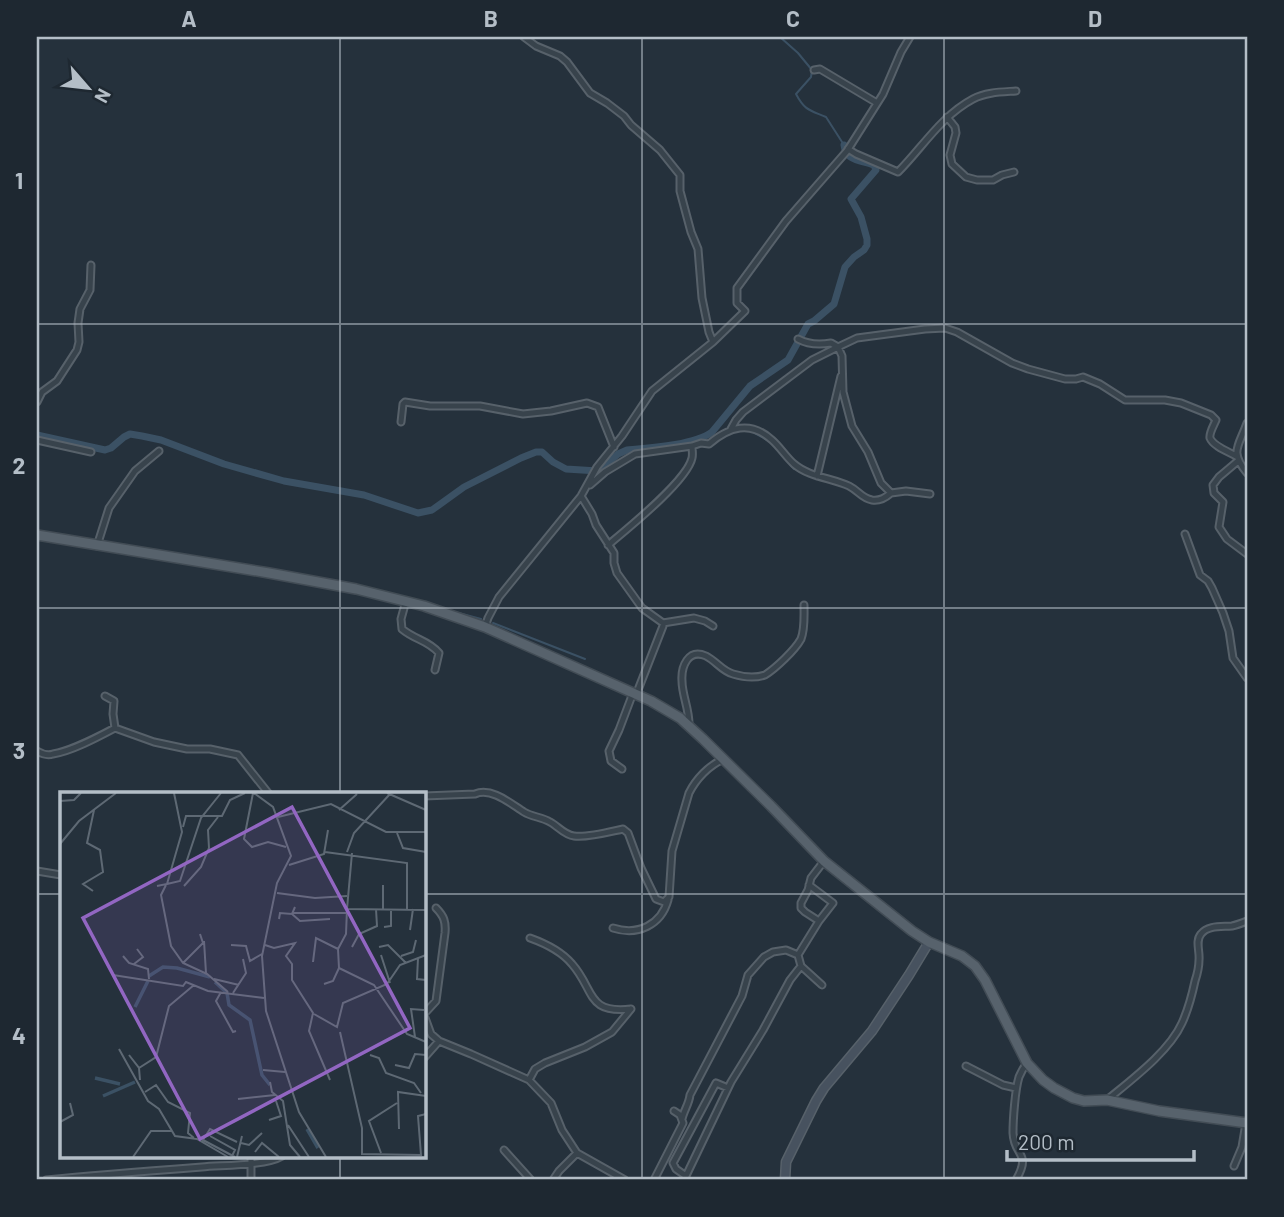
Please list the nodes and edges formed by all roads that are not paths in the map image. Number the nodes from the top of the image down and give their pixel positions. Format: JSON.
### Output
{"nodes":[{"id":1,"x":524,"y":37,"type":"edge"},
{"id":2,"x":911,"y":37,"type":"edge"},
{"id":3,"x":814,"y":70,"type":"dead end"},
{"id":4,"x":1016,"y":91,"type":"dead end"},
{"id":5,"x":877,"y":103,"type":"junction"},
{"id":6,"x":947,"y":117,"type":"junction"},
{"id":7,"x":846,"y":151,"type":"junction"},
{"id":8,"x":1014,"y":172,"type":"dead end"},
{"id":9,"x":91,"y":265,"type":"dead end"},
{"id":10,"x":800,"y":340,"type":"dead end"},
{"id":11,"x":713,"y":342,"type":"junction"},
{"id":12,"x":838,"y":346,"type":"junction"},
{"id":13,"x":843,"y":369,"type":"junction"},
{"id":14,"x":37,"y":402,"type":"edge"},
{"id":15,"x":401,"y":422,"type":"dead end"},
{"id":16,"x":1247,"y":423,"type":"edge"},
{"id":17,"x":731,"y":429,"type":"junction"},
{"id":18,"x":37,"y":440,"type":"edge"},
{"id":19,"x":692,"y":446,"type":"junction"},
{"id":20,"x":614,"y":447,"type":"junction"},
{"id":21,"x":159,"y":451,"type":"dead end"},
{"id":22,"x":91,"y":452,"type":"dead end"},
{"id":23,"x":1237,"y":459,"type":"junction"},
{"id":24,"x":1247,"y":473,"type":"edge"},
{"id":25,"x":817,"y":476,"type":"junction"},
{"id":26,"x":583,"y":493,"type":"junction"},
{"id":27,"x":891,"y":493,"type":"junction"},
{"id":28,"x":930,"y":494,"type":"dead end"},
{"id":29,"x":1185,"y":534,"type":"dead end"},
{"id":30,"x":37,"y":535,"type":"edge"},
{"id":31,"x":608,"y":545,"type":"junction"},
{"id":32,"x":97,"y":546,"type":"junction"},
{"id":33,"x":1247,"y":554,"type":"edge"},
{"id":34,"x":406,"y":601,"type":"junction"},
{"id":35,"x":804,"y":605,"type":"dead end"},
{"id":36,"x":663,"y":623,"type":"junction"},
{"id":37,"x":713,"y":626,"type":"dead end"},
{"id":38,"x":485,"y":627,"type":"junction"},
{"id":39,"x":435,"y":670,"type":"dead end"},
{"id":40,"x":1247,"y":678,"type":"edge"},
{"id":41,"x":634,"y":694,"type":"junction"},
{"id":42,"x":104,"y":696,"type":"dead end"},
{"id":43,"x":689,"y":727,"type":"junction"},
{"id":44,"x":116,"y":728,"type":"junction"},
{"id":45,"x":37,"y":751,"type":"edge"},
{"id":46,"x":724,"y":759,"type":"junction"},
{"id":47,"x":622,"y":769,"type":"dead end"},
{"id":48,"x":268,"y":792,"type":"edge"},
{"id":49,"x":425,"y":796,"type":"edge"},
{"id":50,"x":824,"y":861,"type":"junction"},
{"id":51,"x":37,"y":871,"type":"edge"},
{"id":52,"x":60,"y":875,"type":"edge"},
{"id":53,"x":809,"y":885,"type":"junction"},
{"id":54,"x":669,"y":897,"type":"junction"},
{"id":55,"x":436,"y":908,"type":"dead end"},
{"id":56,"x":819,"y":921,"type":"junction"},
{"id":57,"x":1247,"y":921,"type":"edge"},
{"id":58,"x":613,"y":928,"type":"dead end"},
{"id":59,"x":530,"y":938,"type":"dead end"},
{"id":60,"x":929,"y":942,"type":"junction"},
{"id":61,"x":798,"y":955,"type":"junction"},
{"id":62,"x":801,"y":966,"type":"junction"},
{"id":63,"x":822,"y":985,"type":"dead end"},
{"id":64,"x":425,"y":1013,"type":"edge"},
{"id":65,"x":425,"y":1017,"type":"edge"},
{"id":66,"x":439,"y":1041,"type":"junction"},
{"id":67,"x":425,"y":1057,"type":"edge"},
{"id":68,"x":1027,"y":1063,"type":"junction"},
{"id":69,"x":966,"y":1066,"type":"dead end"},
{"id":70,"x":529,"y":1080,"type":"junction"},
{"id":71,"x":728,"y":1088,"type":"junction"},
{"id":72,"x":1017,"y":1088,"type":"junction"},
{"id":73,"x":1107,"y":1100,"type":"junction"},
{"id":74,"x":674,"y":1111,"type":"dead end"},
{"id":75,"x":682,"y":1119,"type":"junction"},
{"id":76,"x":1246,"y":1123,"type":"edge"},
{"id":77,"x":692,"y":1127,"type":"junction"},
{"id":78,"x":706,"y":1134,"type":"junction"},
{"id":79,"x":504,"y":1150,"type":"dead end"},
{"id":80,"x":577,"y":1153,"type":"junction"},
{"id":81,"x":251,"y":1158,"type":"edge"},
{"id":82,"x":278,"y":1158,"type":"edge"},
{"id":83,"x":251,"y":1163,"type":"junction"},
{"id":84,"x":1234,"y":1166,"type":"dead end"},
{"id":85,"x":685,"y":1178,"type":"edge"},
{"id":86,"x":46,"y":1180,"type":"edge"},
{"id":87,"x":251,"y":1180,"type":"edge"},
{"id":88,"x":531,"y":1180,"type":"edge"},
{"id":89,"x":553,"y":1180,"type":"edge"},
{"id":90,"x":625,"y":1180,"type":"edge"},
{"id":91,"x":654,"y":1180,"type":"edge"},
{"id":92,"x":785,"y":1180,"type":"edge"},
{"id":93,"x":1016,"y":1180,"type":"edge"}],
"edges":[{"from":1,"to":11,"type":"street"},
{"from":2,"to":5,"type":"street"},
{"from":3,"to":5,"type":"street"},
{"from":4,"to":6,"type":"street"},
{"from":5,"to":7,"type":"street"},
{"from":6,"to":7,"type":"street"},
{"from":6,"to":8,"type":"street"},
{"from":7,"to":11,"type":"street"},
{"from":9,"to":14,"type":"street"},
{"from":10,"to":12,"type":"street"},
{"from":11,"to":20,"type":"street"},
{"from":12,"to":13,"type":"street"},
{"from":12,"to":17,"type":"street"},
{"from":12,"to":23,"type":"street"},
{"from":13,"to":25,"type":"street"},
{"from":13,"to":27,"type":"street"},
{"from":15,"to":20,"type":"street"},
{"from":16,"to":23,"type":"street"},
{"from":17,"to":19,"type":"street"},
{"from":17,"to":25,"type":"street"},
{"from":18,"to":22,"type":"street"},
{"from":19,"to":26,"type":"street"},
{"from":19,"to":31,"type":"street"},
{"from":20,"to":26,"type":"street"},
{"from":21,"to":32,"type":"street"},
{"from":23,"to":24,"type":"street"},
{"from":23,"to":33,"type":"street"},
{"from":25,"to":27,"type":"street"},
{"from":26,"to":31,"type":"street"},
{"from":26,"to":38,"type":"street"},
{"from":27,"to":28,"type":"street"},
{"from":29,"to":40,"type":"street"},
{"from":30,"to":32,"type":"main road"},
{"from":31,"to":36,"type":"street"},
{"from":32,"to":34,"type":"main road"},
{"from":34,"to":38,"type":"main road"},
{"from":34,"to":39,"type":"street"},
{"from":35,"to":43,"type":"street"},
{"from":36,"to":37,"type":"street"},
{"from":36,"to":41,"type":"street"},
{"from":38,"to":41,"type":"main road"},
{"from":41,"to":43,"type":"main road"},
{"from":41,"to":47,"type":"street"},
{"from":42,"to":44,"type":"street"},
{"from":43,"to":46,"type":"main road"},
{"from":44,"to":45,"type":"street"},
{"from":44,"to":48,"type":"street"},
{"from":46,"to":50,"type":"main road"},
{"from":46,"to":54,"type":"street"},
{"from":49,"to":54,"type":"street"},
{"from":50,"to":53,"type":"street"},
{"from":50,"to":60,"type":"main road"},
{"from":51,"to":52,"type":"street"},
{"from":53,"to":56,"type":"street"},
{"from":53,"to":56,"type":"street"},
{"from":54,"to":58,"type":"street"},
{"from":55,"to":64,"type":"street"},
{"from":56,"to":61,"type":"street"},
{"from":57,"to":73,"type":"street"},
{"from":59,"to":70,"type":"street"},
{"from":60,"to":68,"type":"main road"},
{"from":60,"to":92,"type":"street"},
{"from":61,"to":62,"type":"street"},
{"from":61,"to":75,"type":"street"},
{"from":62,"to":63,"type":"street"},
{"from":62,"to":71,"type":"street"},
{"from":65,"to":66,"type":"street"},
{"from":66,"to":67,"type":"street"},
{"from":66,"to":70,"type":"street"},
{"from":68,"to":72,"type":"street"},
{"from":68,"to":73,"type":"main road"},
{"from":69,"to":72,"type":"street"},
{"from":70,"to":80,"type":"street"},
{"from":71,"to":77,"type":"street"},
{"from":71,"to":78,"type":"street"},
{"from":72,"to":93,"type":"street"},
{"from":73,"to":76,"type":"main road"},
{"from":74,"to":75,"type":"street"},
{"from":75,"to":91,"type":"street"},
{"from":76,"to":84,"type":"street"},
{"from":77,"to":78,"type":"street"},
{"from":77,"to":85,"type":"street"},
{"from":78,"to":85,"type":"street"},
{"from":79,"to":88,"type":"street"},
{"from":80,"to":89,"type":"street"},
{"from":80,"to":90,"type":"street"},
{"from":81,"to":83,"type":"street"},
{"from":82,"to":83,"type":"street"},
{"from":83,"to":86,"type":"street"},
{"from":83,"to":87,"type":"street"}]}
